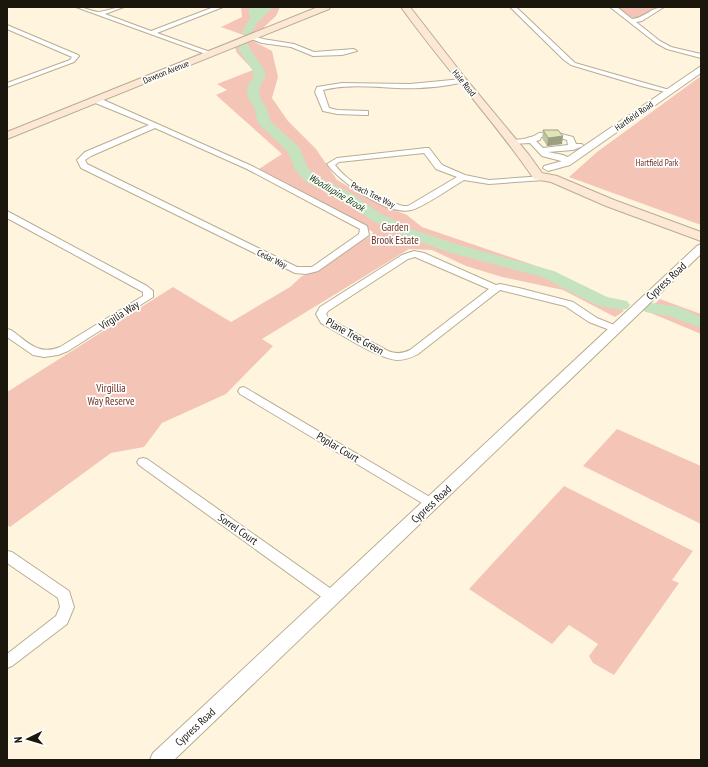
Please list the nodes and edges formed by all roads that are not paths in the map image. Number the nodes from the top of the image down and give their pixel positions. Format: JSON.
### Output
{"nodes":[{"id":1,"x":79,"y":7,"type":"edge"},
{"id":2,"x":121,"y":7,"type":"edge"},
{"id":3,"x":220,"y":7,"type":"edge"},
{"id":4,"x":326,"y":7,"type":"edge"},
{"id":5,"x":405,"y":7,"type":"edge"},
{"id":6,"x":513,"y":7,"type":"edge"},
{"id":7,"x":613,"y":7,"type":"edge"},
{"id":8,"x":661,"y":7,"type":"edge"},
{"id":9,"x":100,"y":14,"type":"junction"},
{"id":10,"x":631,"y":20,"type":"junction"},
{"id":11,"x":7,"y":27,"type":"edge"},
{"id":12,"x":151,"y":33,"type":"junction"},
{"id":13,"x":253,"y":38,"type":"junction"},
{"id":14,"x":354,"y":51,"type":"dead end"},
{"id":15,"x":211,"y":54,"type":"junction"},
{"id":16,"x":701,"y":57,"type":"edge"},
{"id":17,"x":86,"y":58,"type":"dead end"},
{"id":18,"x":75,"y":59,"type":"junction"},
{"id":19,"x":701,"y":69,"type":"edge"},
{"id":20,"x":462,"y":81,"type":"junction"},
{"id":21,"x":7,"y":85,"type":"edge"},
{"id":22,"x":668,"y":92,"type":"junction"},
{"id":23,"x":96,"y":100,"type":"junction"},
{"id":24,"x":365,"y":113,"type":"dead end"},
{"id":25,"x":155,"y":125,"type":"junction"},
{"id":26,"x":7,"y":136,"type":"edge"},
{"id":27,"x":526,"y":140,"type":"junction"},
{"id":28,"x":512,"y":142,"type":"junction"},
{"id":29,"x":538,"y":148,"type":"junction"},
{"id":30,"x":578,"y":148,"type":"junction"},
{"id":31,"x":555,"y":156,"type":"junction"},
{"id":32,"x":552,"y":171,"type":"junction"},
{"id":33,"x":463,"y":177,"type":"junction"},
{"id":34,"x":7,"y":214,"type":"edge"},
{"id":35,"x":701,"y":232,"type":"edge"},
{"id":36,"x":701,"y":237,"type":"edge"},
{"id":37,"x":701,"y":248,"type":"edge"},
{"id":38,"x":495,"y":288,"type":"junction"},
{"id":39,"x":614,"y":330,"type":"junction"},
{"id":40,"x":7,"y":332,"type":"edge"},
{"id":41,"x":244,"y":391,"type":"dead end"},
{"id":42,"x":143,"y":462,"type":"dead end"},
{"id":43,"x":431,"y":503,"type":"junction"},
{"id":44,"x":7,"y":556,"type":"edge"},
{"id":45,"x":332,"y":597,"type":"junction"},
{"id":46,"x":7,"y":662,"type":"edge"},
{"id":47,"x":160,"y":760,"type":"edge"}],
"edges":[{"from":1,"to":9,"type":"street"},
{"from":2,"to":9,"type":"street"},
{"from":3,"to":12,"type":"street"},
{"from":4,"to":13,"type":"main road","name":"Dawson Avenue"},
{"from":5,"to":20,"type":"main road","name":"Hale Road"},
{"from":6,"to":22,"type":"street"},
{"from":7,"to":10,"type":"street"},
{"from":8,"to":10,"type":"street"},
{"from":9,"to":12,"type":"street"},
{"from":10,"to":16,"type":"street"},
{"from":11,"to":18,"type":"street"},
{"from":12,"to":15,"type":"street"},
{"from":13,"to":14,"type":"street"},
{"from":13,"to":15,"type":"main road","name":"Dawson Avenue"},
{"from":15,"to":23,"type":"main road","name":"Dawson Avenue"},
{"from":17,"to":18,"type":"street"},
{"from":18,"to":21,"type":"street"},
{"from":19,"to":22,"type":"street","name":"Hartfield Road"},
{"from":20,"to":24,"type":"street"},
{"from":20,"to":28,"type":"main road","name":"Hale Road"},
{"from":22,"to":30,"type":"street","name":"Hartfield Road"},
{"from":23,"to":25,"type":"street","name":"Cedar Way"},
{"from":23,"to":26,"type":"main road","name":"Dawson Avenue"},
{"from":25,"to":25,"type":"street","name":"Cedar Way"},
{"from":27,"to":28,"type":"street"},
{"from":27,"to":29,"type":"street"},
{"from":27,"to":30,"type":"street"},
{"from":28,"to":32,"type":"main road","name":"Hale Road"},
{"from":29,"to":30,"type":"street"},
{"from":29,"to":31,"type":"street"},
{"from":30,"to":31,"type":"street"},
{"from":30,"to":32,"type":"street","name":"Hartfield Road"},
{"from":31,"to":32,"type":"street"},
{"from":32,"to":33,"type":"street","name":"Peach Tree Way"},
{"from":32,"to":35,"type":"main road","name":"Hale Road"},
{"from":32,"to":36,"type":"main road","name":"Hale Road"},
{"from":33,"to":33,"type":"street","name":"Peach Tree Way"},
{"from":34,"to":40,"type":"street","name":"Virgilia Way"},
{"from":37,"to":39,"type":"street","name":"Cypress Road"},
{"from":38,"to":38,"type":"street","name":"Plane Tree Green"},
{"from":38,"to":39,"type":"street","name":"Plane Tree Green"},
{"from":39,"to":43,"type":"street","name":"Cypress Road"},
{"from":41,"to":43,"type":"street","name":"Poplar Court"},
{"from":42,"to":45,"type":"street","name":"Sorrel Court"},
{"from":43,"to":45,"type":"street","name":"Cypress Road"},
{"from":44,"to":46,"type":"street"},
{"from":45,"to":47,"type":"street","name":"Cypress Road"}]}
